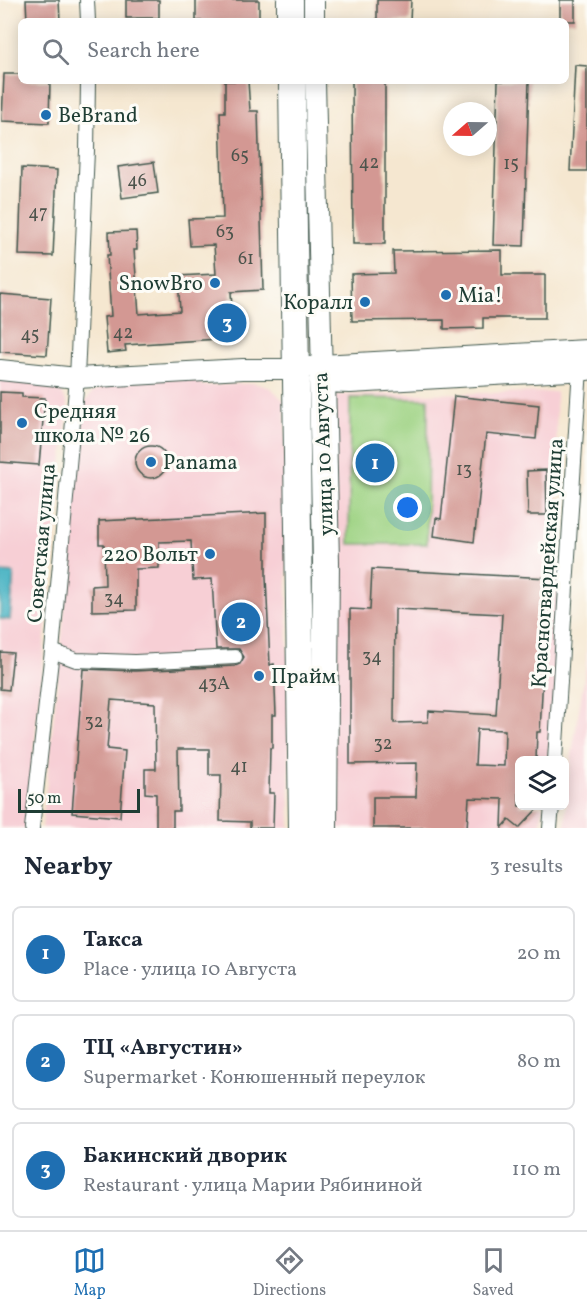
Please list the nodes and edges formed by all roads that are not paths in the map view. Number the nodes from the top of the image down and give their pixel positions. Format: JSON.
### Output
{"nodes":[{"id":1,"x":87,"y":0,"type":"edge"},
{"id":2,"x":290,"y":0,"type":"edge"},
{"id":3,"x":314,"y":0,"type":"edge"},
{"id":4,"x":88,"y":18,"type":"edge"},
{"id":5,"x":290,"y":18,"type":"edge"},
{"id":6,"x":314,"y":18,"type":"edge"},
{"id":7,"x":88,"y":84,"type":"edge"},
{"id":8,"x":292,"y":84,"type":"edge"},
{"id":9,"x":315,"y":84,"type":"edge"},
{"id":10,"x":584,"y":362,"type":"edge"},
{"id":11,"x":0,"y":370,"type":"edge"},
{"id":12,"x":313,"y":371,"type":"junction"},
{"id":13,"x":78,"y":378,"type":"junction"},
{"id":14,"x":52,"y":651,"type":"junction"},
{"id":15,"x":235,"y":657,"type":"dead end"},
{"id":16,"x":555,"y":756,"type":"edge"},
{"id":17,"x":552,"y":810,"type":"edge"},
{"id":18,"x":32,"y":828,"type":"edge"},
{"id":19,"x":302,"y":828,"type":"edge"},
{"id":20,"x":324,"y":828,"type":"edge"},
{"id":21,"x":550,"y":828,"type":"edge"}],
"edges":[{"from":1,"to":4,"type":"street"},
{"from":2,"to":5,"type":"highway"},
{"from":3,"to":6,"type":"main road"},
{"from":7,"to":13,"type":"street","name":"Советская улица"},
{"from":8,"to":12,"type":"highway","name":"улица 10 Августа"},
{"from":9,"to":12,"type":"main road","name":"улица 10 Августа"},
{"from":10,"to":12,"type":"highway"},
{"from":10,"to":16,"type":"street","name":"Красногвардейская улица"},
{"from":11,"to":13,"type":"main road"},
{"from":12,"to":13,"type":"main road"},
{"from":12,"to":19,"type":"highway","name":"улица 10 Августа"},
{"from":12,"to":20,"type":"highway","name":"улица 10 Августа"},
{"from":13,"to":14,"type":"street","name":"Советская улица"},
{"from":14,"to":15,"type":"street"},
{"from":14,"to":18,"type":"street","name":"Советская улица"},
{"from":17,"to":21,"type":"street"}]}
